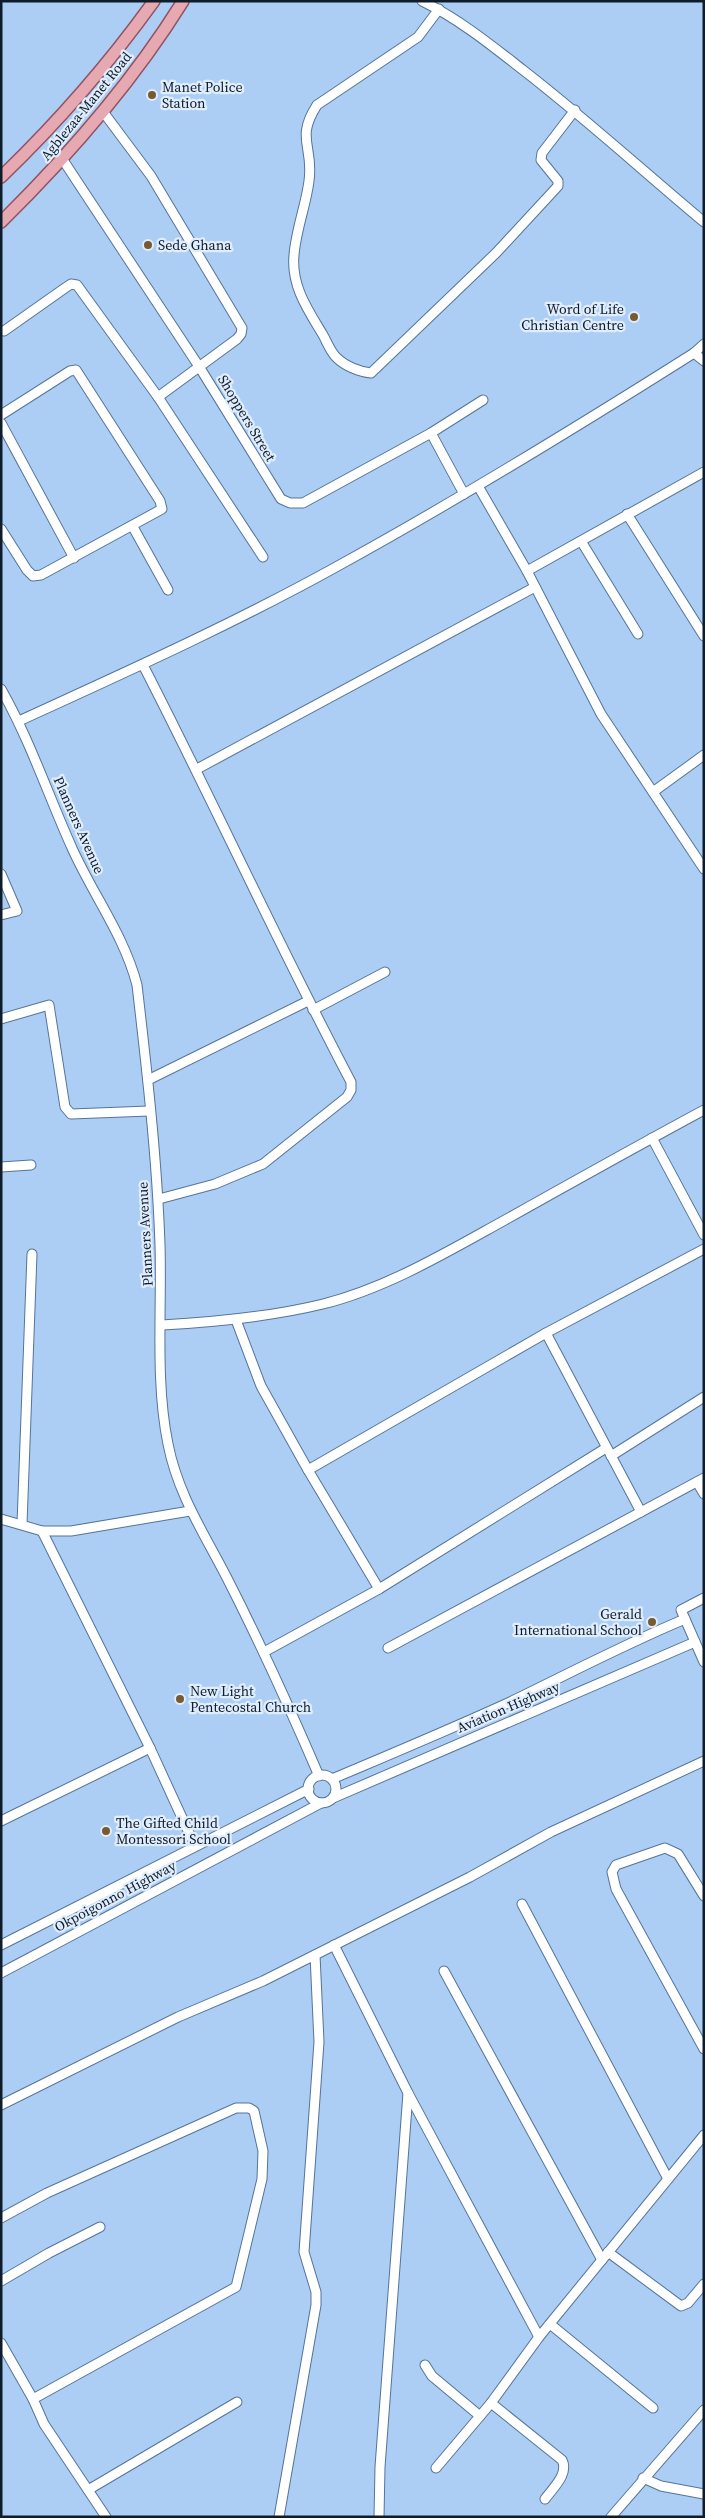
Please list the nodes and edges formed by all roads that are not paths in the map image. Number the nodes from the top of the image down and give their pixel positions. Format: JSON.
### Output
{"nodes":[{"id":1,"x":154,"y":1,"type":"edge"},
{"id":2,"x":183,"y":1,"type":"edge"},
{"id":3,"x":422,"y":1,"type":"edge"},
{"id":4,"x":439,"y":10,"type":"junction"},
{"id":5,"x":575,"y":110,"type":"junction"},
{"id":6,"x":104,"y":112,"type":"junction"},
{"id":7,"x":63,"y":160,"type":"junction"},
{"id":8,"x":1,"y":177,"type":"edge"},
{"id":9,"x":1,"y":222,"type":"edge"},
{"id":10,"x":704,"y":222,"type":"edge"},
{"id":11,"x":4,"y":331,"type":"dead end"},
{"id":12,"x":704,"y":344,"type":"edge"},
{"id":13,"x":694,"y":353,"type":"junction"},
{"id":14,"x":704,"y":361,"type":"edge"},
{"id":15,"x":200,"y":368,"type":"junction"},
{"id":16,"x":158,"y":397,"type":"junction"},
{"id":17,"x":483,"y":400,"type":"dead end"},
{"id":18,"x":1,"y":415,"type":"edge"},
{"id":19,"x":1,"y":424,"type":"edge"},
{"id":20,"x":431,"y":433,"type":"junction"},
{"id":21,"x":704,"y":472,"type":"edge"},
{"id":22,"x":478,"y":486,"type":"junction"},
{"id":23,"x":464,"y":494,"type":"junction"},
{"id":24,"x":627,"y":514,"type":"junction"},
{"id":25,"x":132,"y":526,"type":"junction"},
{"id":26,"x":1,"y":529,"type":"edge"},
{"id":27,"x":580,"y":541,"type":"junction"},
{"id":28,"x":263,"y":557,"type":"dead end"},
{"id":29,"x":74,"y":558,"type":"junction"},
{"id":30,"x":527,"y":571,"type":"junction"},
{"id":31,"x":535,"y":587,"type":"junction"},
{"id":32,"x":168,"y":590,"type":"dead end"},
{"id":33,"x":638,"y":634,"type":"dead end"},
{"id":34,"x":704,"y":636,"type":"edge"},
{"id":35,"x":143,"y":665,"type":"junction"},
{"id":36,"x":1,"y":688,"type":"edge"},
{"id":37,"x":19,"y":721,"type":"junction"},
{"id":38,"x":704,"y":756,"type":"edge"},
{"id":39,"x":197,"y":769,"type":"junction"},
{"id":40,"x":654,"y":792,"type":"junction"},
{"id":41,"x":704,"y":870,"type":"edge"},
{"id":42,"x":1,"y":874,"type":"edge"},
{"id":43,"x":1,"y":915,"type":"edge"},
{"id":44,"x":386,"y":972,"type":"dead end"},
{"id":45,"x":308,"y":1001,"type":"junction"},
{"id":46,"x":313,"y":1010,"type":"junction"},
{"id":47,"x":1,"y":1019,"type":"edge"},
{"id":48,"x":148,"y":1080,"type":"junction"},
{"id":49,"x":704,"y":1110,"type":"edge"},
{"id":50,"x":149,"y":1111,"type":"junction"},
{"id":51,"x":652,"y":1138,"type":"junction"},
{"id":52,"x":31,"y":1165,"type":"dead end"},
{"id":53,"x":1,"y":1167,"type":"edge"},
{"id":54,"x":158,"y":1199,"type":"junction"},
{"id":55,"x":704,"y":1235,"type":"edge"},
{"id":56,"x":704,"y":1249,"type":"edge"},
{"id":57,"x":32,"y":1254,"type":"dead end"},
{"id":58,"x":236,"y":1320,"type":"junction"},
{"id":59,"x":162,"y":1325,"type":"junction"},
{"id":60,"x":546,"y":1333,"type":"junction"},
{"id":61,"x":704,"y":1397,"type":"edge"},
{"id":62,"x":606,"y":1448,"type":"junction"},
{"id":63,"x":611,"y":1456,"type":"junction"},
{"id":64,"x":308,"y":1470,"type":"junction"},
{"id":65,"x":700,"y":1480,"type":"edge"},
{"id":66,"x":704,"y":1494,"type":"edge"},
{"id":67,"x":190,"y":1510,"type":"junction"},
{"id":68,"x":641,"y":1512,"type":"junction"},
{"id":69,"x":1,"y":1519,"type":"edge"},
{"id":70,"x":22,"y":1524,"type":"junction"},
{"id":71,"x":42,"y":1531,"type":"junction"},
{"id":72,"x":379,"y":1589,"type":"junction"},
{"id":73,"x":704,"y":1598,"type":"edge"},
{"id":74,"x":685,"y":1619,"type":"junction"},
{"id":75,"x":695,"y":1642,"type":"junction"},
{"id":76,"x":388,"y":1648,"type":"dead end"},
{"id":77,"x":264,"y":1652,"type":"junction"},
{"id":78,"x":704,"y":1662,"type":"edge"},
{"id":79,"x":150,"y":1748,"type":"junction"},
{"id":80,"x":704,"y":1761,"type":"edge"},
{"id":81,"x":320,"y":1776,"type":"junction"},
{"id":82,"x":332,"y":1779,"type":"junction"},
{"id":83,"x":309,"y":1788,"type":"junction"},
{"id":84,"x":333,"y":1798,"type":"junction"},
{"id":85,"x":322,"y":1803,"type":"junction"},
{"id":86,"x":1,"y":1821,"type":"edge"},
{"id":87,"x":195,"y":1846,"type":"junction"},
{"id":88,"x":704,"y":1896,"type":"edge"},
{"id":89,"x":522,"y":1904,"type":"dead end"},
{"id":90,"x":1,"y":1945,"type":"edge"},
{"id":91,"x":334,"y":1945,"type":"junction"},
{"id":92,"x":315,"y":1955,"type":"junction"},
{"id":93,"x":444,"y":1971,"type":"dead end"},
{"id":94,"x":1,"y":1973,"type":"edge"},
{"id":95,"x":704,"y":2049,"type":"edge"},
{"id":96,"x":408,"y":2093,"type":"junction"},
{"id":97,"x":1,"y":2105,"type":"edge"},
{"id":98,"x":704,"y":2135,"type":"edge"},
{"id":99,"x":668,"y":2179,"type":"junction"},
{"id":100,"x":1,"y":2218,"type":"edge"},
{"id":101,"x":100,"y":2227,"type":"dead end"},
{"id":102,"x":608,"y":2252,"type":"junction"},
{"id":103,"x":602,"y":2260,"type":"junction"},
{"id":104,"x":1,"y":2281,"type":"edge"},
{"id":105,"x":704,"y":2284,"type":"edge"},
{"id":106,"x":550,"y":2324,"type":"junction"},
{"id":107,"x":539,"y":2337,"type":"junction"},
{"id":108,"x":1,"y":2342,"type":"edge"},
{"id":109,"x":425,"y":2366,"type":"dead end"},
{"id":110,"x":33,"y":2399,"type":"junction"},
{"id":111,"x":237,"y":2402,"type":"dead end"},
{"id":112,"x":491,"y":2402,"type":"junction"},
{"id":113,"x":652,"y":2408,"type":"dead end"},
{"id":114,"x":704,"y":2410,"type":"edge"},
{"id":115,"x":480,"y":2416,"type":"junction"},
{"id":116,"x":436,"y":2468,"type":"dead end"},
{"id":117,"x":643,"y":2478,"type":"junction"},
{"id":118,"x":88,"y":2490,"type":"junction"},
{"id":119,"x":704,"y":2494,"type":"edge"},
{"id":120,"x":545,"y":2499,"type":"dead end"},
{"id":121,"x":106,"y":2517,"type":"edge"},
{"id":122,"x":279,"y":2517,"type":"edge"},
{"id":123,"x":379,"y":2517,"type":"edge"},
{"id":124,"x":611,"y":2517,"type":"edge"}],
"edges":[{"from":1,"to":8,"type":"main road","name":"Agblezaa-Manet Road"},
{"from":2,"to":6,"type":"main road","name":"Agblezaa-Manet Road"},
{"from":3,"to":4,"type":"street"},
{"from":4,"to":5,"type":"street"},
{"from":4,"to":5,"type":"street"},
{"from":5,"to":10,"type":"street"},
{"from":6,"to":7,"type":"main road","name":"Agblezaa-Manet Road"},
{"from":6,"to":15,"type":"street"},
{"from":7,"to":9,"type":"main road","name":"Agblezaa-Manet Road"},
{"from":7,"to":15,"type":"street","name":"Shoppers Street"},
{"from":11,"to":16,"type":"street"},
{"from":12,"to":13,"type":"street"},
{"from":13,"to":14,"type":"street"},
{"from":13,"to":22,"type":"street"},
{"from":15,"to":16,"type":"street"},
{"from":15,"to":20,"type":"street","name":"Shoppers Street"},
{"from":16,"to":28,"type":"street"},
{"from":17,"to":20,"type":"street","name":"Shoppers Street"},
{"from":18,"to":25,"type":"street"},
{"from":19,"to":29,"type":"street"},
{"from":20,"to":23,"type":"street"},
{"from":21,"to":24,"type":"street"},
{"from":22,"to":23,"type":"street"},
{"from":22,"to":30,"type":"street"},
{"from":23,"to":35,"type":"street"},
{"from":24,"to":27,"type":"street"},
{"from":24,"to":34,"type":"street"},
{"from":25,"to":29,"type":"street"},
{"from":25,"to":32,"type":"street"},
{"from":26,"to":29,"type":"street"},
{"from":27,"to":30,"type":"street"},
{"from":27,"to":33,"type":"street"},
{"from":30,"to":31,"type":"street"},
{"from":31,"to":39,"type":"street"},
{"from":31,"to":40,"type":"street"},
{"from":35,"to":37,"type":"street"},
{"from":35,"to":39,"type":"street"},
{"from":36,"to":37,"type":"street","name":"Planners Avenue"},
{"from":37,"to":48,"type":"street","name":"Planners Avenue"},
{"from":38,"to":40,"type":"street"},
{"from":39,"to":45,"type":"street"},
{"from":40,"to":41,"type":"street"},
{"from":42,"to":43,"type":"street"},
{"from":44,"to":46,"type":"street"},
{"from":45,"to":46,"type":"street"},
{"from":45,"to":48,"type":"street"},
{"from":46,"to":54,"type":"street"},
{"from":47,"to":50,"type":"street"},
{"from":48,"to":50,"type":"street","name":"Planners Avenue"},
{"from":49,"to":51,"type":"street"},
{"from":50,"to":54,"type":"street","name":"Planners Avenue"},
{"from":51,"to":55,"type":"street"},
{"from":51,"to":58,"type":"street"},
{"from":52,"to":53,"type":"street"},
{"from":54,"to":59,"type":"street","name":"Planners Avenue"},
{"from":56,"to":60,"type":"street"},
{"from":57,"to":70,"type":"street"},
{"from":58,"to":59,"type":"street"},
{"from":58,"to":64,"type":"street"},
{"from":59,"to":67,"type":"street","name":"Planners Avenue"},
{"from":60,"to":62,"type":"street"},
{"from":60,"to":64,"type":"street"},
{"from":61,"to":63,"type":"street"},
{"from":62,"to":63,"type":"street"},
{"from":62,"to":72,"type":"street"},
{"from":63,"to":68,"type":"street"},
{"from":64,"to":72,"type":"street"},
{"from":65,"to":66,"type":"street"},
{"from":65,"to":68,"type":"street"},
{"from":67,"to":71,"type":"street"},
{"from":67,"to":77,"type":"street","name":"Planners Avenue"},
{"from":68,"to":76,"type":"street"},
{"from":69,"to":70,"type":"street"},
{"from":70,"to":71,"type":"street"},
{"from":71,"to":79,"type":"street"},
{"from":72,"to":77,"type":"street"},
{"from":73,"to":74,"type":"street"},
{"from":74,"to":75,"type":"street"},
{"from":74,"to":82,"type":"street","name":"Aviation Highway"},
{"from":75,"to":78,"type":"street"},
{"from":75,"to":84,"type":"street","name":"Aviation Highway"},
{"from":77,"to":81,"type":"street","name":"Planners Avenue"},
{"from":79,"to":86,"type":"street"},
{"from":79,"to":87,"type":"street"},
{"from":80,"to":91,"type":"street"},
{"from":81,"to":82,"type":"street"},
{"from":81,"to":83,"type":"street"},
{"from":82,"to":84,"type":"street"},
{"from":83,"to":85,"type":"street"},
{"from":83,"to":87,"type":"street","name":"Okpoigonno Highway"},
{"from":84,"to":85,"type":"street"},
{"from":85,"to":94,"type":"street","name":"Okpoigonno Highway"},
{"from":87,"to":90,"type":"street","name":"Okpoigonno Highway"},
{"from":88,"to":95,"type":"street"},
{"from":89,"to":99,"type":"street"},
{"from":91,"to":92,"type":"street"},
{"from":91,"to":96,"type":"street"},
{"from":92,"to":97,"type":"street"},
{"from":92,"to":122,"type":"street"},
{"from":93,"to":103,"type":"street"},
{"from":96,"to":107,"type":"street"},
{"from":96,"to":123,"type":"street"},
{"from":98,"to":99,"type":"street"},
{"from":99,"to":102,"type":"street"},
{"from":100,"to":110,"type":"street"},
{"from":101,"to":104,"type":"street"},
{"from":102,"to":103,"type":"street"},
{"from":102,"to":105,"type":"street"},
{"from":103,"to":106,"type":"street"},
{"from":106,"to":107,"type":"street"},
{"from":106,"to":113,"type":"street"},
{"from":107,"to":112,"type":"street"},
{"from":108,"to":110,"type":"street"},
{"from":109,"to":115,"type":"street"},
{"from":110,"to":118,"type":"street"},
{"from":111,"to":118,"type":"street"},
{"from":112,"to":115,"type":"street"},
{"from":112,"to":120,"type":"street"},
{"from":114,"to":117,"type":"street"},
{"from":115,"to":116,"type":"street"},
{"from":117,"to":119,"type":"street"},
{"from":117,"to":124,"type":"street"},
{"from":118,"to":121,"type":"street"}]}
